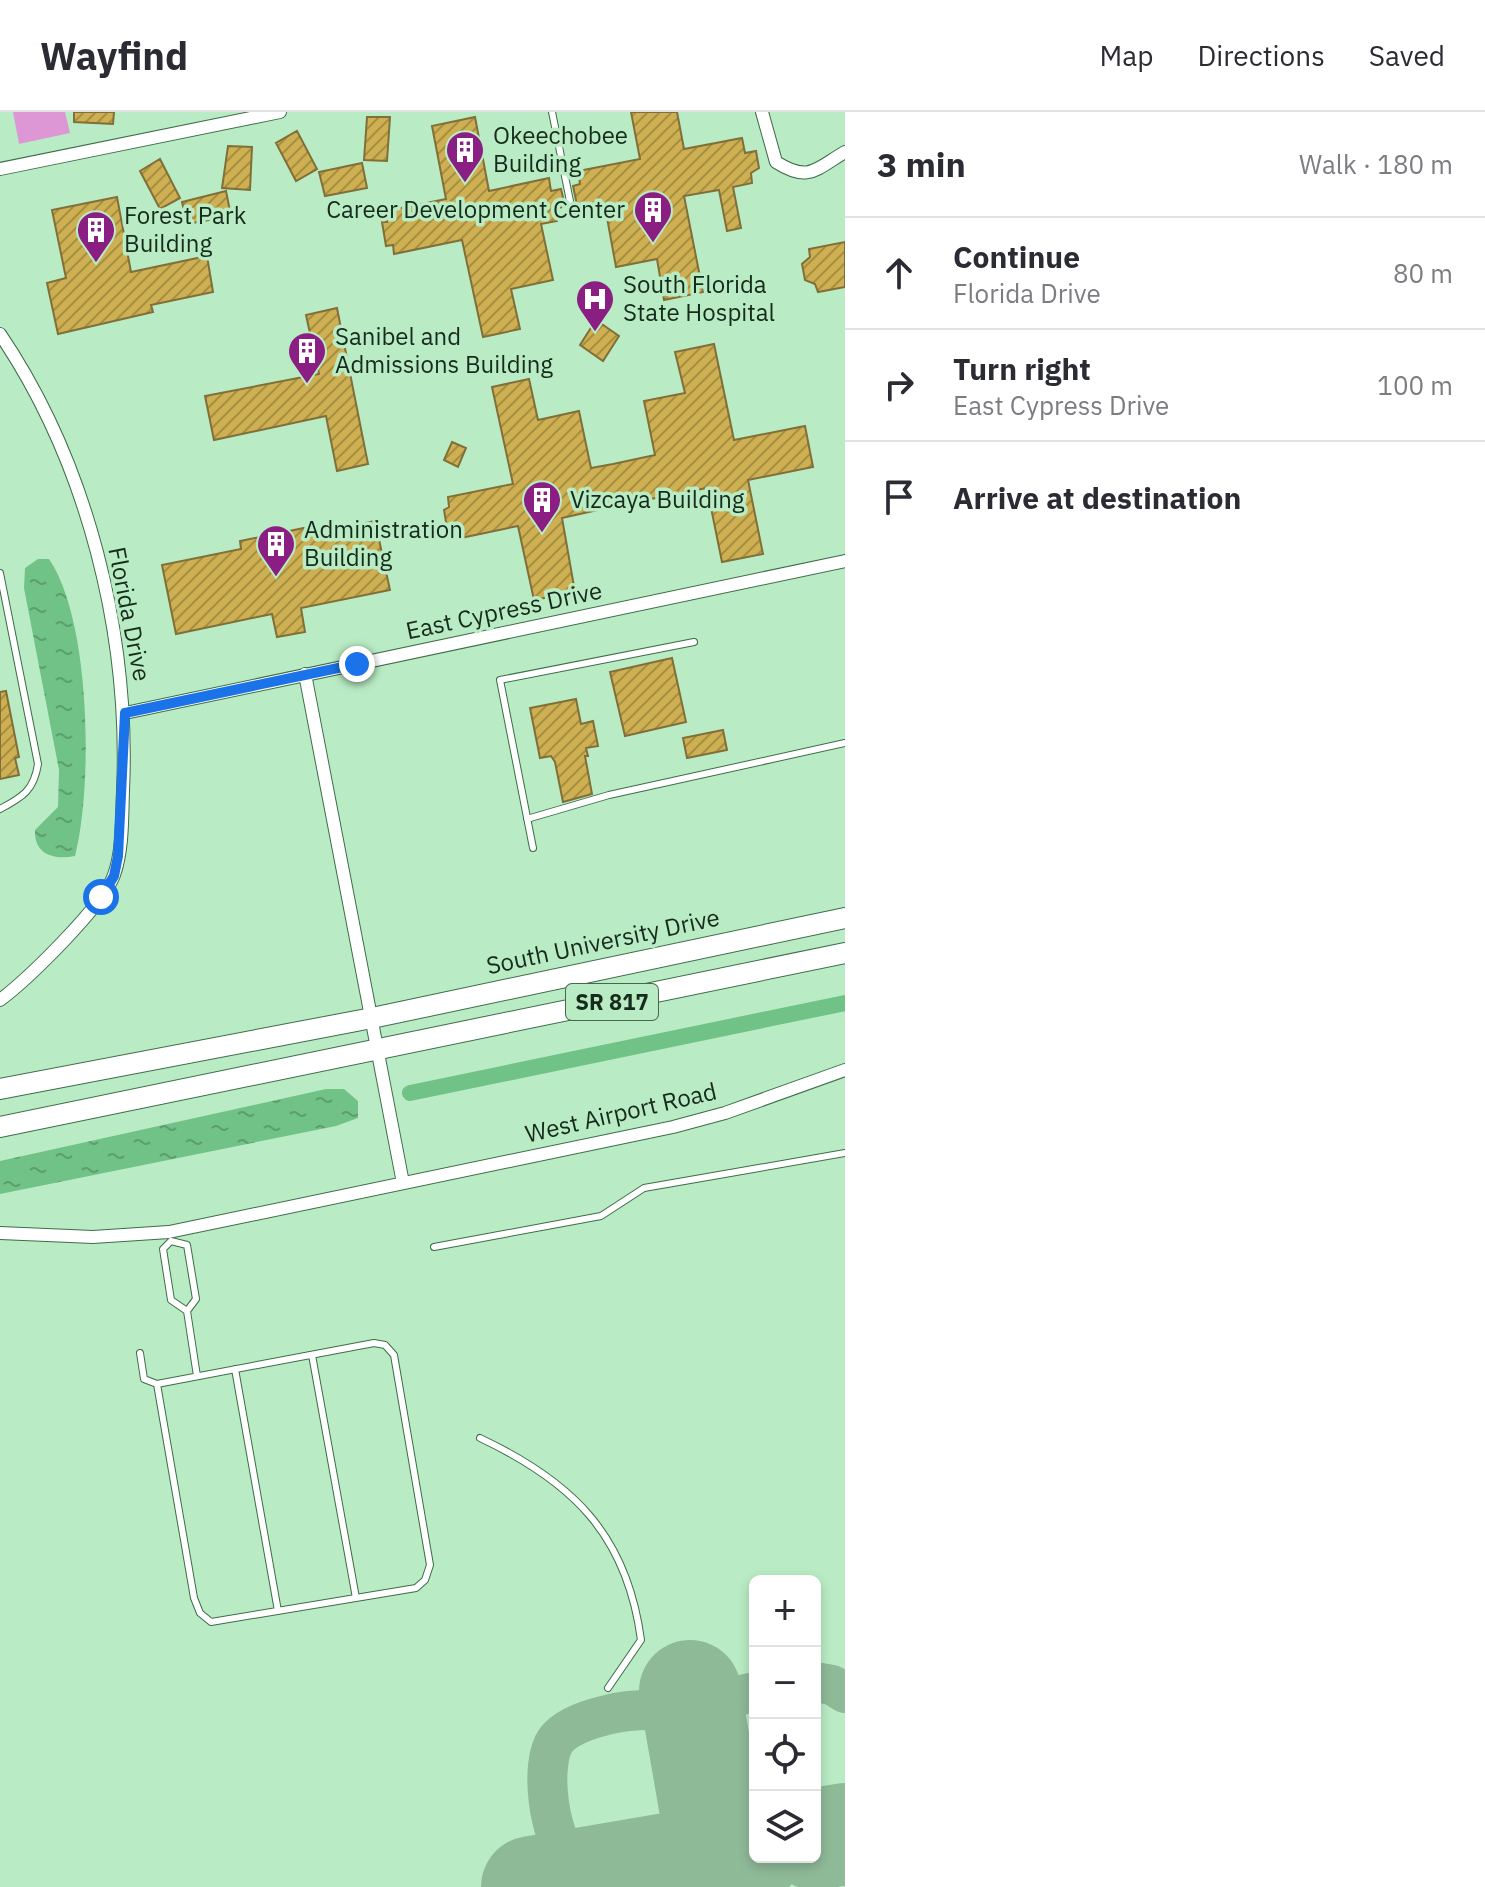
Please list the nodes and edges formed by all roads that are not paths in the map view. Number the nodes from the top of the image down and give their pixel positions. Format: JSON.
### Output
{"nodes":[{"id":1,"x":280,"y":112,"type":"edge"},
{"id":2,"x":552,"y":112,"type":"edge"},
{"id":3,"x":762,"y":112,"type":"edge"},
{"id":4,"x":228,"y":117,"type":"edge"},
{"id":5,"x":845,"y":152,"type":"edge"},
{"id":6,"x":0,"y":169,"type":"edge"},
{"id":7,"x":573,"y":216,"type":"dead end"},
{"id":8,"x":0,"y":334,"type":"edge"},
{"id":9,"x":845,"y":561,"type":"edge"},
{"id":10,"x":0,"y":573,"type":"edge"},
{"id":11,"x":694,"y":642,"type":"dead end"},
{"id":12,"x":305,"y":674,"type":"junction"},
{"id":13,"x":125,"y":713,"type":"junction"},
{"id":14,"x":845,"y":743,"type":"edge"},
{"id":15,"x":0,"y":809,"type":"edge"},
{"id":16,"x":527,"y":819,"type":"junction"},
{"id":17,"x":533,"y":848,"type":"dead end"},
{"id":18,"x":845,"y":918,"type":"edge"},
{"id":19,"x":845,"y":953,"type":"edge"},
{"id":20,"x":0,"y":1000,"type":"edge"},
{"id":21,"x":372,"y":1018,"type":"junction"},
{"id":22,"x":379,"y":1051,"type":"junction"},
{"id":23,"x":845,"y":1070,"type":"edge"},
{"id":24,"x":0,"y":1089,"type":"edge"},
{"id":25,"x":0,"y":1127,"type":"edge"},
{"id":26,"x":845,"y":1153,"type":"edge"},
{"id":27,"x":403,"y":1183,"type":"junction"},
{"id":28,"x":0,"y":1233,"type":"edge"},
{"id":29,"x":170,"y":1237,"type":"junction"},
{"id":30,"x":434,"y":1247,"type":"dead end"},
{"id":31,"x":187,"y":1311,"type":"junction"},
{"id":32,"x":140,"y":1353,"type":"dead end"},
{"id":33,"x":312,"y":1355,"type":"junction"},
{"id":34,"x":235,"y":1369,"type":"junction"},
{"id":35,"x":197,"y":1376,"type":"junction"},
{"id":36,"x":157,"y":1384,"type":"junction"},
{"id":37,"x":480,"y":1438,"type":"dead end"},
{"id":38,"x":356,"y":1598,"type":"junction"},
{"id":39,"x":278,"y":1611,"type":"junction"},
{"id":40,"x":608,"y":1688,"type":"dead end"}],
"edges":[{"from":1,"to":4,"type":"street"},
{"from":2,"to":7,"type":"lane"},
{"from":3,"to":5,"type":"street"},
{"from":4,"to":6,"type":"street"},
{"from":8,"to":13,"type":"street","name":"Florida Drive"},
{"from":9,"to":12,"type":"street","name":"East Cypress Drive"},
{"from":10,"to":15,"type":"lane"},
{"from":11,"to":16,"type":"lane"},
{"from":12,"to":13,"type":"street","name":"East Cypress Drive"},
{"from":12,"to":21,"type":"street"},
{"from":13,"to":20,"type":"street","name":"Florida Drive"},
{"from":14,"to":16,"type":"lane"},
{"from":16,"to":17,"type":"lane"},
{"from":18,"to":21,"type":"main road","name":"South University Drive","number":"SR 817"},
{"from":19,"to":22,"type":"main road","number":"SR 817"},
{"from":21,"to":22,"type":"street"},
{"from":21,"to":24,"type":"main road","name":"South University Drive","number":"SR 817"},
{"from":22,"to":25,"type":"main road","number":"SR 817"},
{"from":22,"to":27,"type":"street"},
{"from":23,"to":27,"type":"street","name":"West Airport Road"},
{"from":26,"to":30,"type":"lane"},
{"from":27,"to":29,"type":"street","name":"West Airport Road"},
{"from":28,"to":29,"type":"street","name":"West Airport Road"},
{"from":29,"to":31,"type":"lane"},
{"from":29,"to":31,"type":"lane"},
{"from":31,"to":35,"type":"lane"},
{"from":32,"to":36,"type":"lane"},
{"from":33,"to":34,"type":"lane"},
{"from":33,"to":38,"type":"lane"},
{"from":33,"to":38,"type":"lane"},
{"from":34,"to":35,"type":"lane"},
{"from":34,"to":39,"type":"lane"},
{"from":35,"to":36,"type":"lane"},
{"from":36,"to":39,"type":"lane"},
{"from":37,"to":40,"type":"lane"},
{"from":38,"to":39,"type":"lane"}]}
